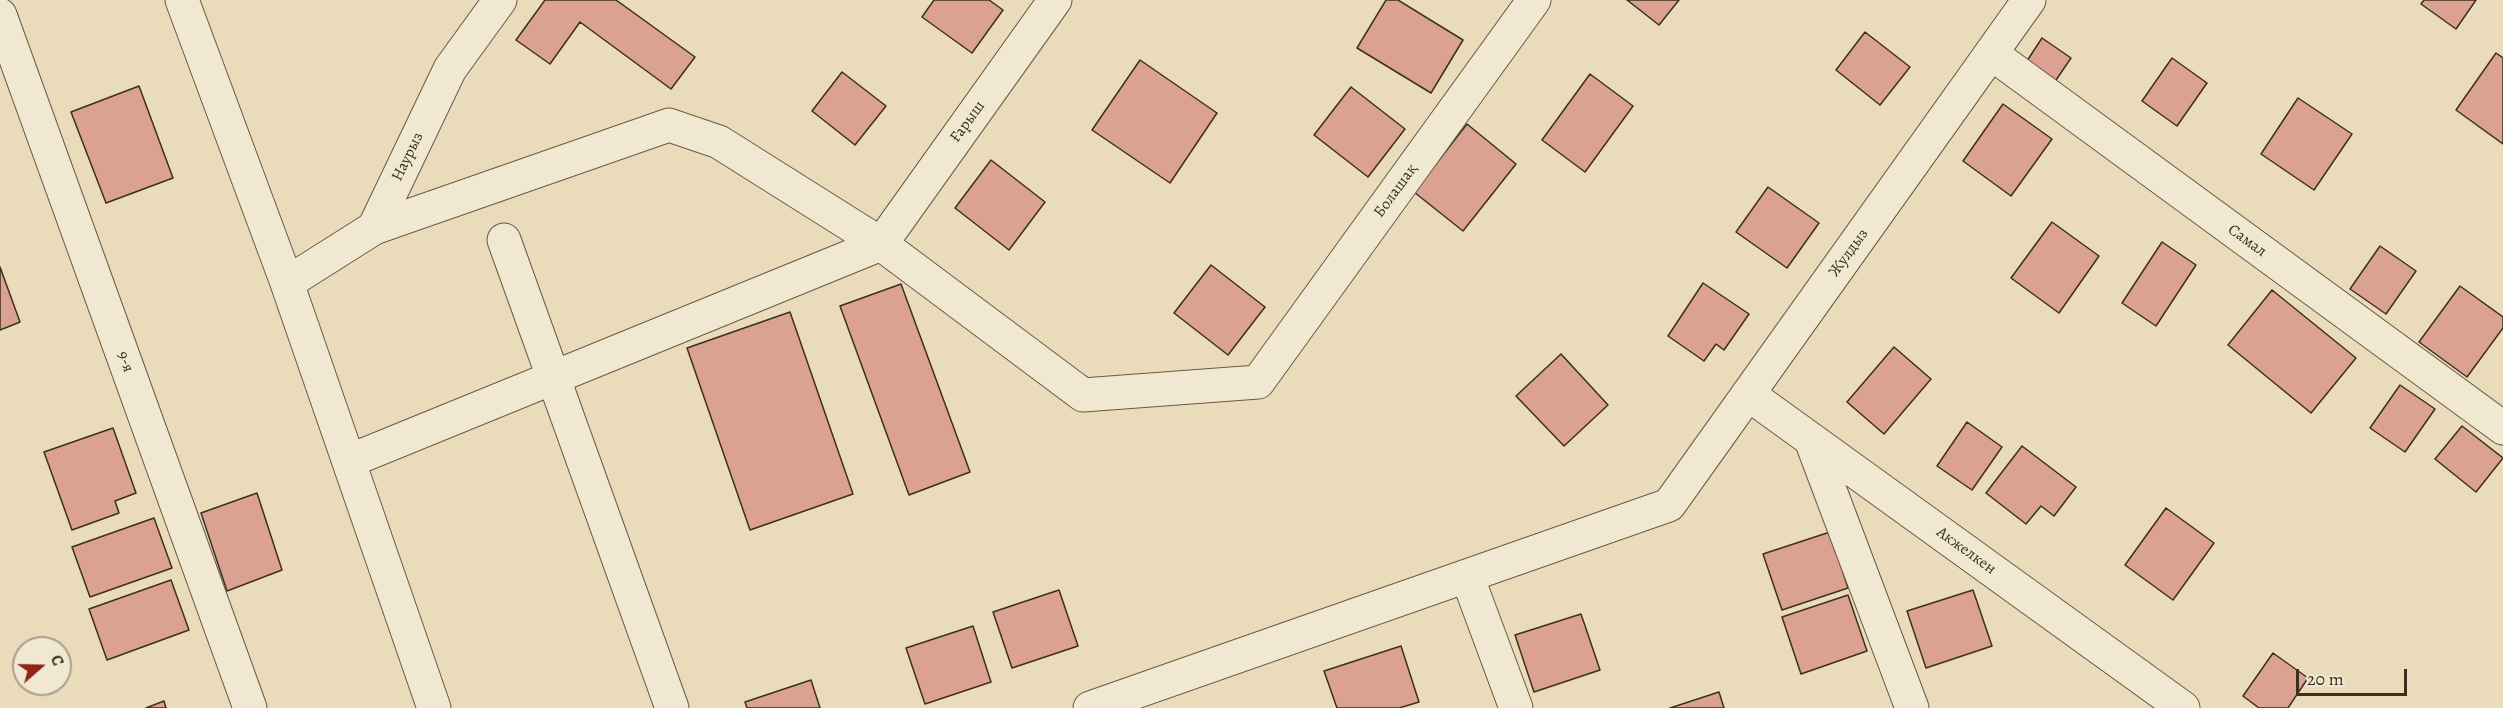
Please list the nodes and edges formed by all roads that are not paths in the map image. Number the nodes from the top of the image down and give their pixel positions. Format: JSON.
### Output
{"nodes":[{"id":1,"x":182,"y":0,"type":"edge"},
{"id":2,"x":500,"y":0,"type":"edge"},
{"id":3,"x":1055,"y":0,"type":"edge"},
{"id":4,"x":1534,"y":0,"type":"edge"},
{"id":5,"x":2029,"y":0,"type":"edge"},
{"id":6,"x":0,"y":15,"type":"edge"},
{"id":7,"x":1992,"y":54,"type":"junction"},
{"id":8,"x":374,"y":228,"type":"junction"},
{"id":9,"x":504,"y":240,"type":"dead end"},
{"id":10,"x":881,"y":244,"type":"junction"},
{"id":11,"x":287,"y":283,"type":"junction"},
{"id":12,"x":555,"y":379,"type":"junction"},
{"id":13,"x":1748,"y":394,"type":"junction"},
{"id":14,"x":2503,"y":428,"type":"edge"},
{"id":15,"x":1811,"y":440,"type":"junction"},
{"id":16,"x":349,"y":461,"type":"junction"},
{"id":17,"x":1467,"y":576,"type":"junction"},
{"id":18,"x":1106,"y":705,"type":"edge"},
{"id":19,"x":250,"y":708,"type":"edge"},
{"id":20,"x":434,"y":708,"type":"edge"},
{"id":21,"x":672,"y":708,"type":"edge"},
{"id":22,"x":1516,"y":708,"type":"edge"},
{"id":23,"x":1912,"y":708,"type":"edge"},
{"id":24,"x":2183,"y":708,"type":"edge"}],
"edges":[{"from":1,"to":11,"type":"street"},
{"from":2,"to":8,"type":"street","name":"Наурыз"},
{"from":3,"to":10,"type":"street","name":"Ғарыш"},
{"from":4,"to":10,"type":"street","name":"Болашақ"},
{"from":5,"to":7,"type":"street","name":"Жулдыз"},
{"from":6,"to":19,"type":"street","name":"9-я"},
{"from":7,"to":13,"type":"street","name":"Жулдыз"},
{"from":7,"to":14,"type":"street","name":"Самал"},
{"from":8,"to":10,"type":"street"},
{"from":8,"to":11,"type":"street"},
{"from":9,"to":12,"type":"street"},
{"from":10,"to":12,"type":"street"},
{"from":11,"to":16,"type":"street"},
{"from":12,"to":16,"type":"street"},
{"from":12,"to":21,"type":"street"},
{"from":13,"to":15,"type":"street","name":"Акжелкен"},
{"from":13,"to":17,"type":"street","name":"Жулдыз"},
{"from":15,"to":23,"type":"street"},
{"from":15,"to":24,"type":"street","name":"Акжелкен"},
{"from":16,"to":20,"type":"street"},
{"from":17,"to":18,"type":"street"},
{"from":17,"to":22,"type":"street"}]}
